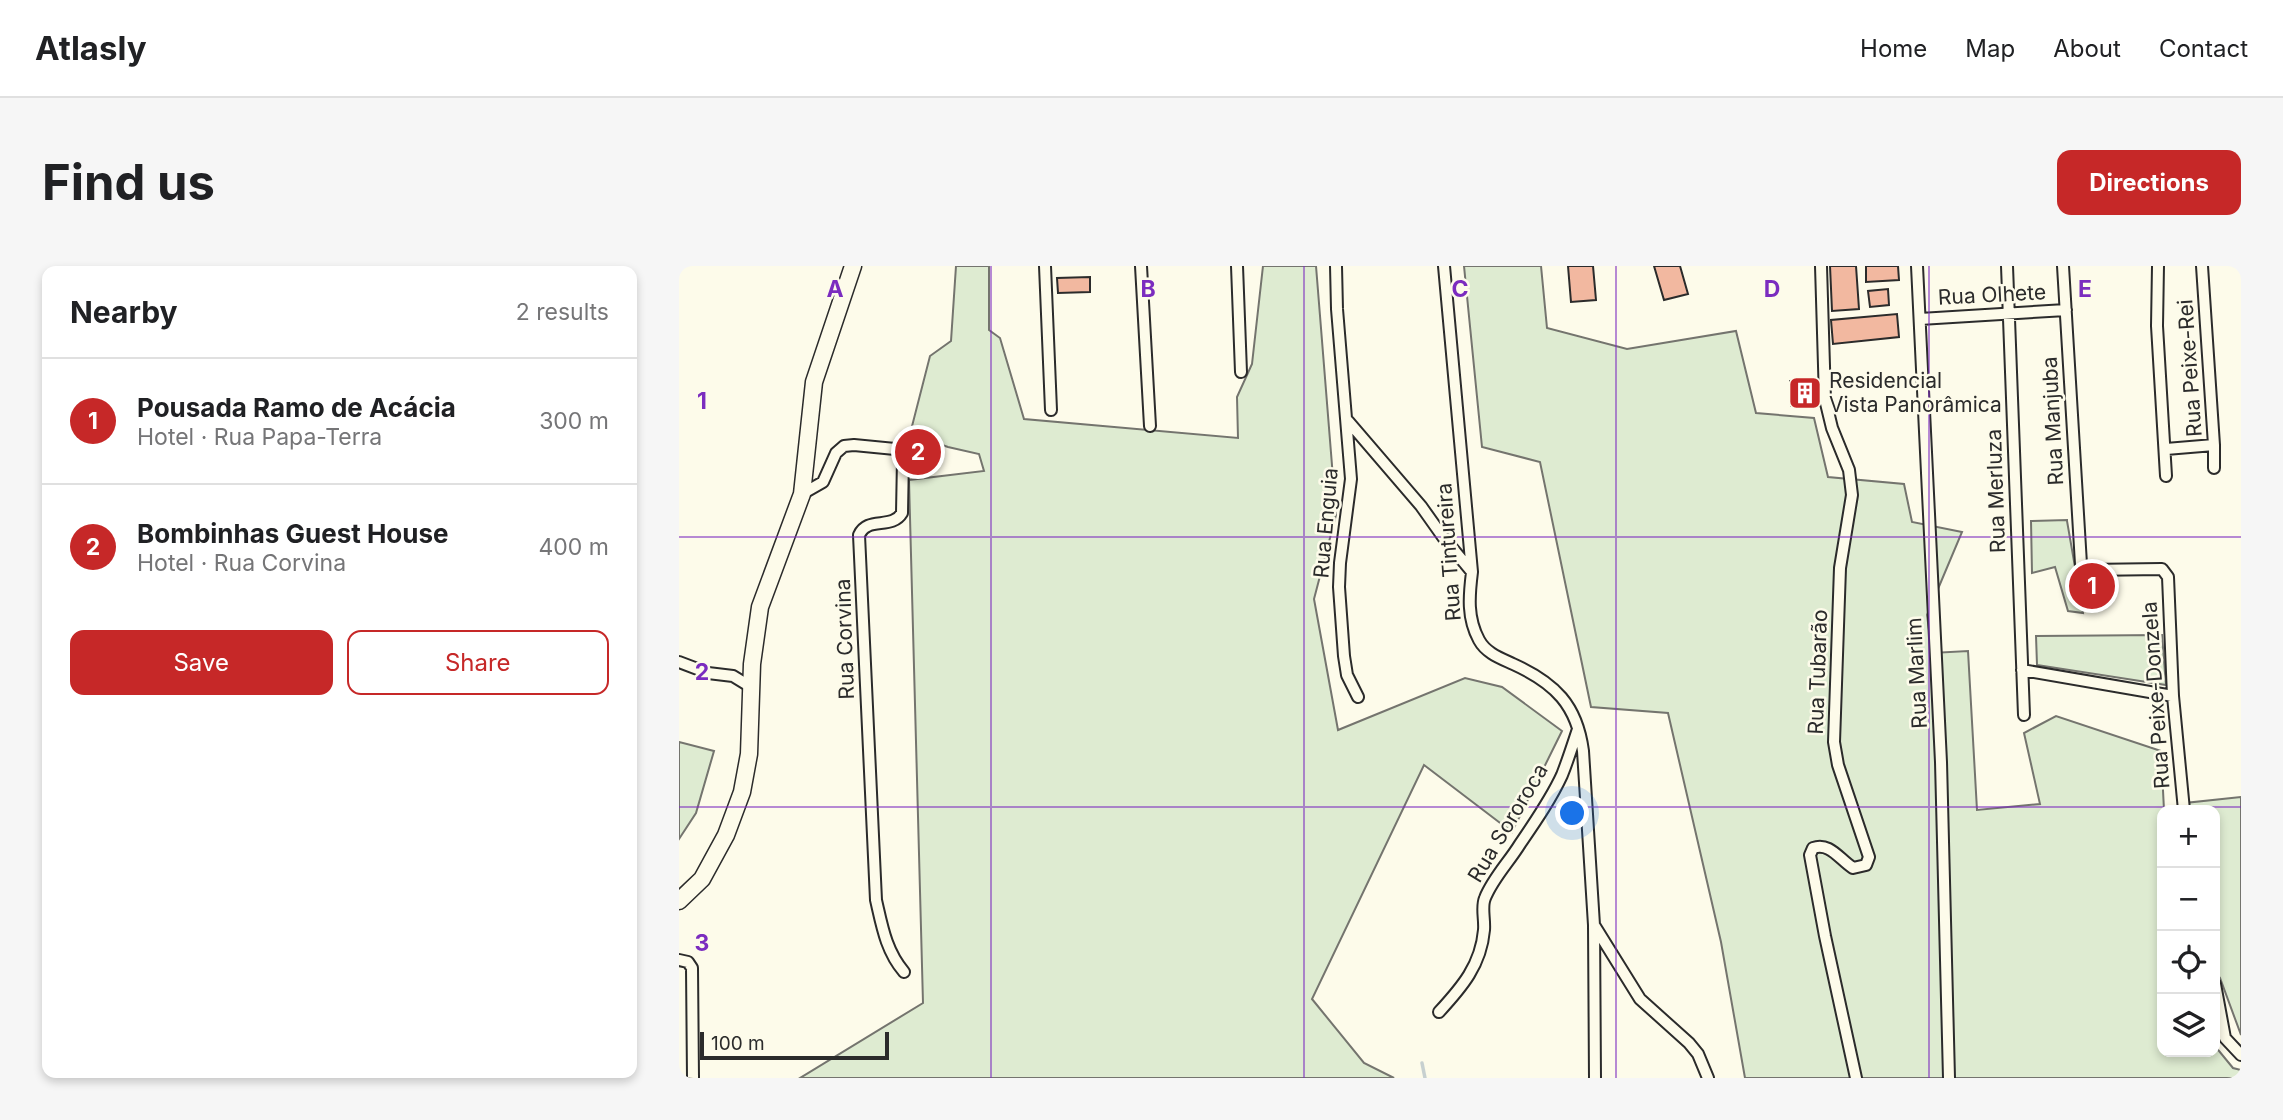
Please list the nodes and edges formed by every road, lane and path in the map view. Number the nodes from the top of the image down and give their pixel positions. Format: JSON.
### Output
{"nodes":[{"id":1,"x":853,"y":266,"type":"edge"},
{"id":2,"x":1045,"y":266,"type":"edge"},
{"id":3,"x":1141,"y":266,"type":"edge"},
{"id":4,"x":1237,"y":266,"type":"edge"},
{"id":5,"x":1336,"y":266,"type":"edge"},
{"id":6,"x":1444,"y":266,"type":"edge"},
{"id":7,"x":1821,"y":266,"type":"edge"},
{"id":8,"x":1917,"y":266,"type":"edge"},
{"id":9,"x":2007,"y":266,"type":"edge"},
{"id":10,"x":2063,"y":266,"type":"edge"},
{"id":11,"x":2158,"y":266,"type":"edge"},
{"id":12,"x":2202,"y":266,"type":"edge"},
{"id":13,"x":2066,"y":310,"type":"junction"},
{"id":14,"x":2009,"y":313,"type":"junction"},
{"id":15,"x":1920,"y":319,"type":"junction"},
{"id":16,"x":1241,"y":372,"type":"dead end"},
{"id":17,"x":1051,"y":410,"type":"dead end"},
{"id":18,"x":1348,"y":421,"type":"junction"},
{"id":19,"x":1150,"y":426,"type":"dead end"},
{"id":20,"x":2214,"y":445,"type":"junction"},
{"id":21,"x":2166,"y":449,"type":"junction"},
{"id":22,"x":2214,"y":468,"type":"dead end"},
{"id":23,"x":2166,"y":475,"type":"dead end"},
{"id":24,"x":802,"y":494,"type":"junction"},
{"id":25,"x":1472,"y":572,"type":"junction"},
{"id":26,"x":2168,"y":577,"type":"joint"},
{"id":27,"x":679,"y":662,"type":"edge"},
{"id":28,"x":2022,"y":670,"type":"junction"},
{"id":29,"x":751,"y":687,"type":"junction"},
{"id":30,"x":2173,"y":696,"type":"junction"},
{"id":31,"x":1358,"y":697,"type":"dead end"},
{"id":32,"x":2024,"y":715,"type":"dead end"},
{"id":33,"x":1579,"y":726,"type":"junction"},
{"id":34,"x":2184,"y":805,"type":"edge"},
{"id":35,"x":726,"y":835,"type":"junction"},
{"id":36,"x":679,"y":890,"type":"edge"},
{"id":37,"x":679,"y":901,"type":"edge"},
{"id":38,"x":1594,"y":925,"type":"junction"},
{"id":39,"x":679,"y":960,"type":"edge"},
{"id":40,"x":904,"y":972,"type":"dead end"},
{"id":41,"x":2217,"y":994,"type":"edge"},
{"id":42,"x":1439,"y":1012,"type":"dead end"},
{"id":43,"x":2241,"y":1055,"type":"edge"},
{"id":44,"x":693,"y":1078,"type":"edge"},
{"id":45,"x":1595,"y":1078,"type":"edge"},
{"id":46,"x":1708,"y":1078,"type":"edge"},
{"id":47,"x":1856,"y":1078,"type":"edge"},
{"id":48,"x":1949,"y":1078,"type":"edge"}],
"edges":[{"from":1,"to":24,"type":"main road"},
{"from":2,"to":17,"type":"street"},
{"from":3,"to":19,"type":"street"},
{"from":4,"to":16,"type":"street"},
{"from":5,"to":18,"type":"street","name":"Rua Enguia"},
{"from":6,"to":25,"type":"street","name":"Rua Tintureira"},
{"from":7,"to":47,"type":"street","name":"Rua Tubarão"},
{"from":8,"to":15,"type":"street","name":"Rua Marlim"},
{"from":9,"to":14,"type":"street","name":"Rua Merluza"},
{"from":10,"to":13,"type":"street","name":"Rua Manjuba"},
{"from":11,"to":21,"type":"street"},
{"from":12,"to":20,"type":"street","name":"Rua Peixe-Rei"},
{"from":13,"to":14,"type":"street","name":"Rua Olhete"},
{"from":13,"to":26,"type":"street","name":"Rua Manjuba"},
{"from":14,"to":15,"type":"street","name":"Rua Olhete"},
{"from":14,"to":28,"type":"street","name":"Rua Merluza"},
{"from":15,"to":48,"type":"street","name":"Rua Marlim"},
{"from":18,"to":25,"type":"street"},
{"from":18,"to":31,"type":"street","name":"Rua Enguia"},
{"from":20,"to":21,"type":"street"},
{"from":20,"to":22,"type":"street","name":"Rua Peixe-Rei"},
{"from":21,"to":23,"type":"street"},
{"from":24,"to":29,"type":"main road"},
{"from":24,"to":40,"type":"street","name":"Rua Corvina"},
{"from":25,"to":33,"type":"street","name":"Rua Tintureira"},
{"from":26,"to":30,"type":"street","name":"Rua Peixe-Donzela"},
{"from":27,"to":29,"type":"street"},
{"from":28,"to":30,"type":"street"},
{"from":28,"to":32,"type":"street","name":"Rua Merluza"},
{"from":29,"to":35,"type":"main road"},
{"from":30,"to":34,"type":"street","name":"Rua Peixe-Donzela"},
{"from":33,"to":38,"type":"street","name":"Rua Tintureira"},
{"from":33,"to":42,"type":"street","name":"Rua Sororoca"},
{"from":35,"to":36,"type":"main road"},
{"from":35,"to":37,"type":"main road"},
{"from":38,"to":45,"type":"street","name":"Rua Tintureira"},
{"from":38,"to":46,"type":"street"},
{"from":39,"to":44,"type":"street"},
{"from":41,"to":43,"type":"street"}]}
